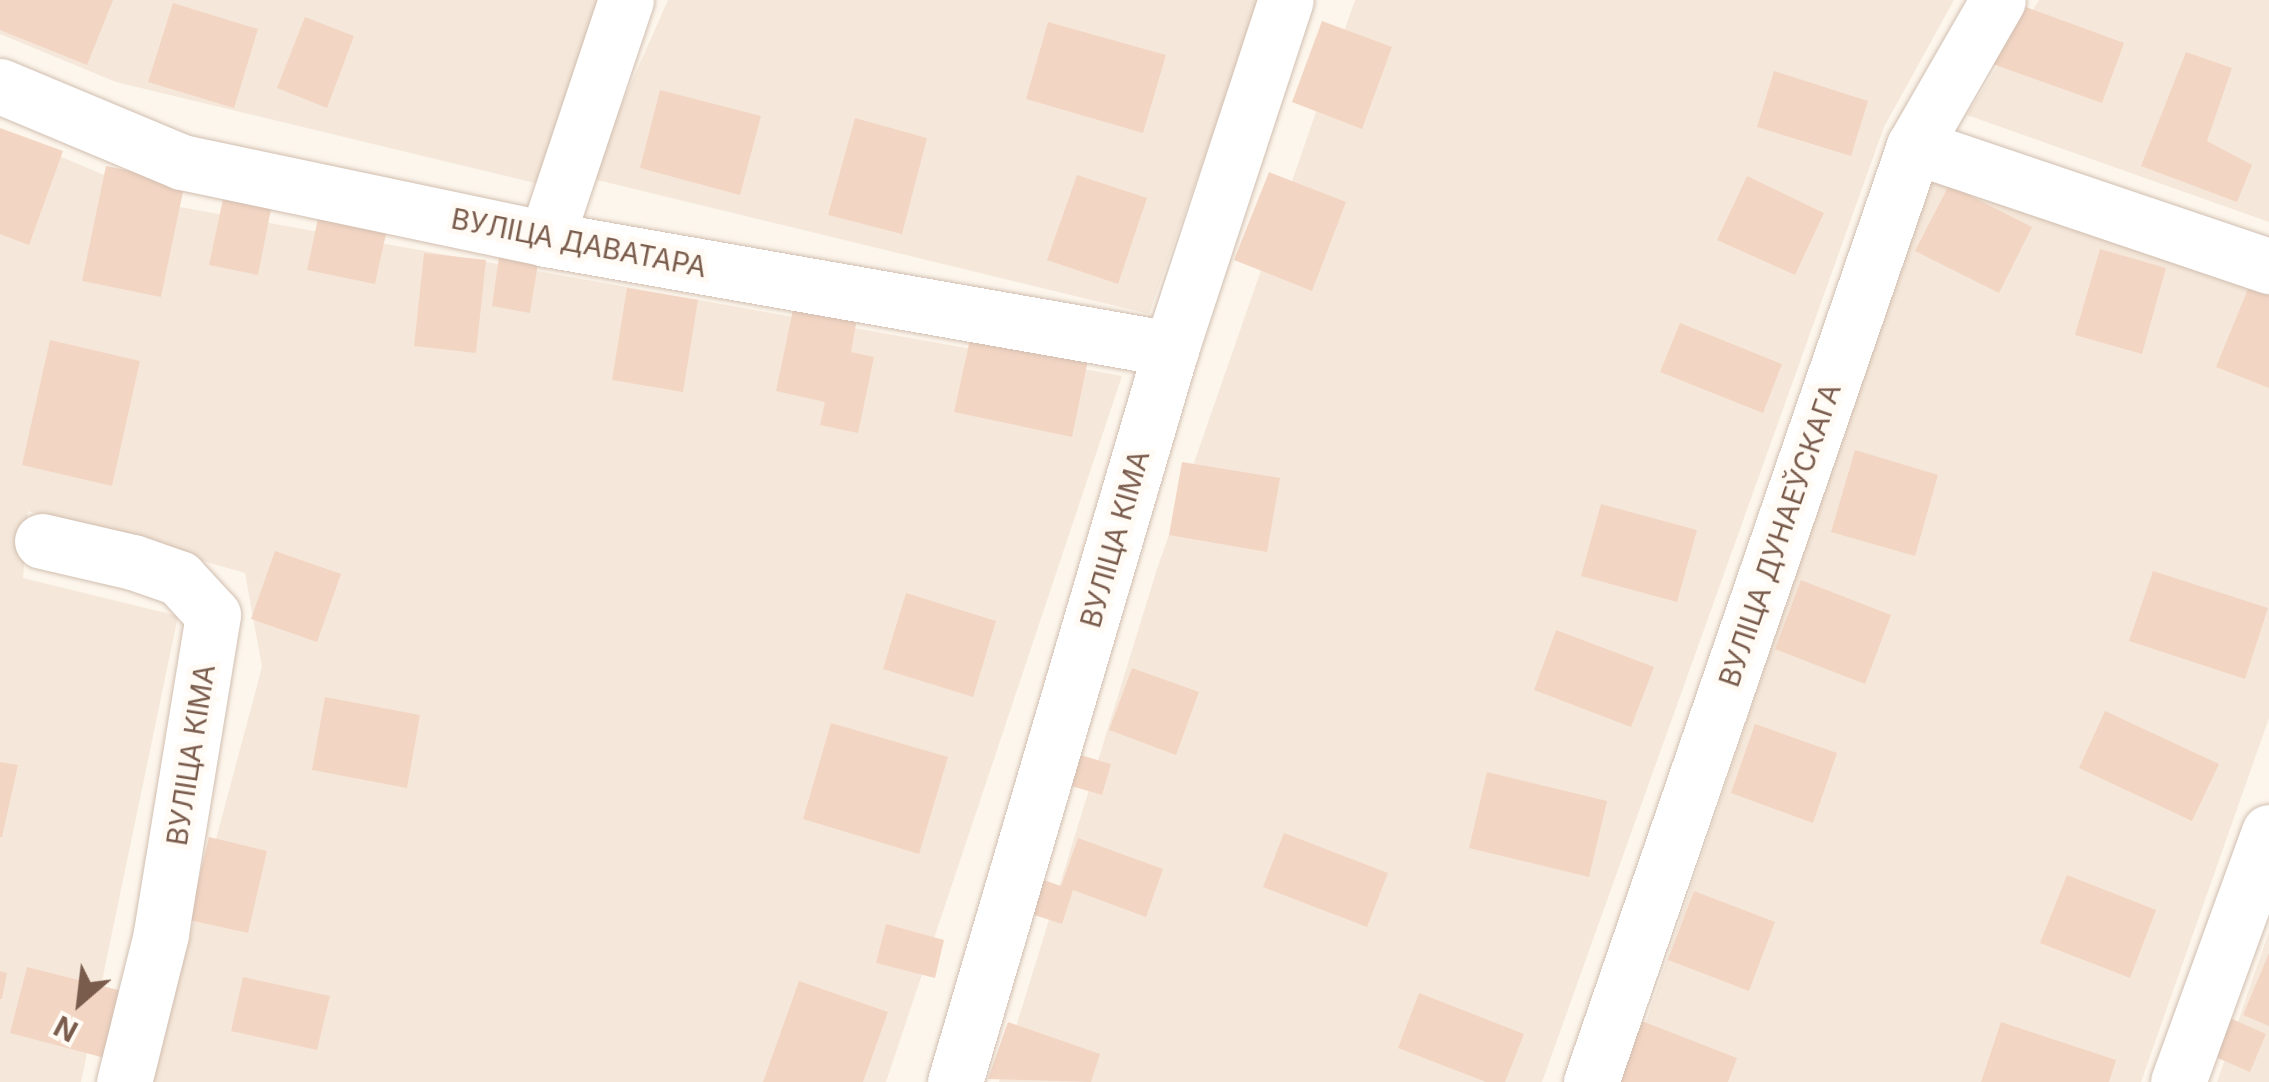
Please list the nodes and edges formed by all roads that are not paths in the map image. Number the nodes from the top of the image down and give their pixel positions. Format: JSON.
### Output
{"nodes":[{"id":1,"x":626,"y":0,"type":"edge"},
{"id":2,"x":1286,"y":0,"type":"edge"},
{"id":3,"x":1998,"y":0,"type":"edge"},
{"id":4,"x":0,"y":86,"type":"edge"},
{"id":5,"x":1914,"y":146,"type":"junction"},
{"id":6,"x":546,"y":239,"type":"junction"},
{"id":7,"x":2269,"y":266,"type":"edge"},
{"id":8,"x":1171,"y":349,"type":"junction"},
{"id":9,"x":42,"y":540,"type":"dead end"},
{"id":10,"x":2269,"y":832,"type":"edge"},
{"id":11,"x":124,"y":1082,"type":"edge"},
{"id":12,"x":955,"y":1082,"type":"edge"},
{"id":13,"x":1592,"y":1082,"type":"edge"},
{"id":14,"x":2178,"y":1082,"type":"edge"}],
"edges":[{"from":1,"to":6,"type":"street"},
{"from":2,"to":8,"type":"street","name":"ВУЛІЦА КІМА"},
{"from":3,"to":5,"type":"street","name":"ВУЛІЦА ДУНАЕЎСКАГА"},
{"from":4,"to":6,"type":"street","name":"ВУЛІЦА ДАВАТАРА"},
{"from":5,"to":7,"type":"street"},
{"from":5,"to":13,"type":"street","name":"ВУЛІЦА ДУНАЕЎСКАГА"},
{"from":6,"to":8,"type":"street","name":"ВУЛІЦА ДАВАТАРА"},
{"from":8,"to":12,"type":"street","name":"ВУЛІЦА КІМА"},
{"from":9,"to":11,"type":"street","name":"ВУЛІЦА КІМА"},
{"from":10,"to":14,"type":"street"}]}
